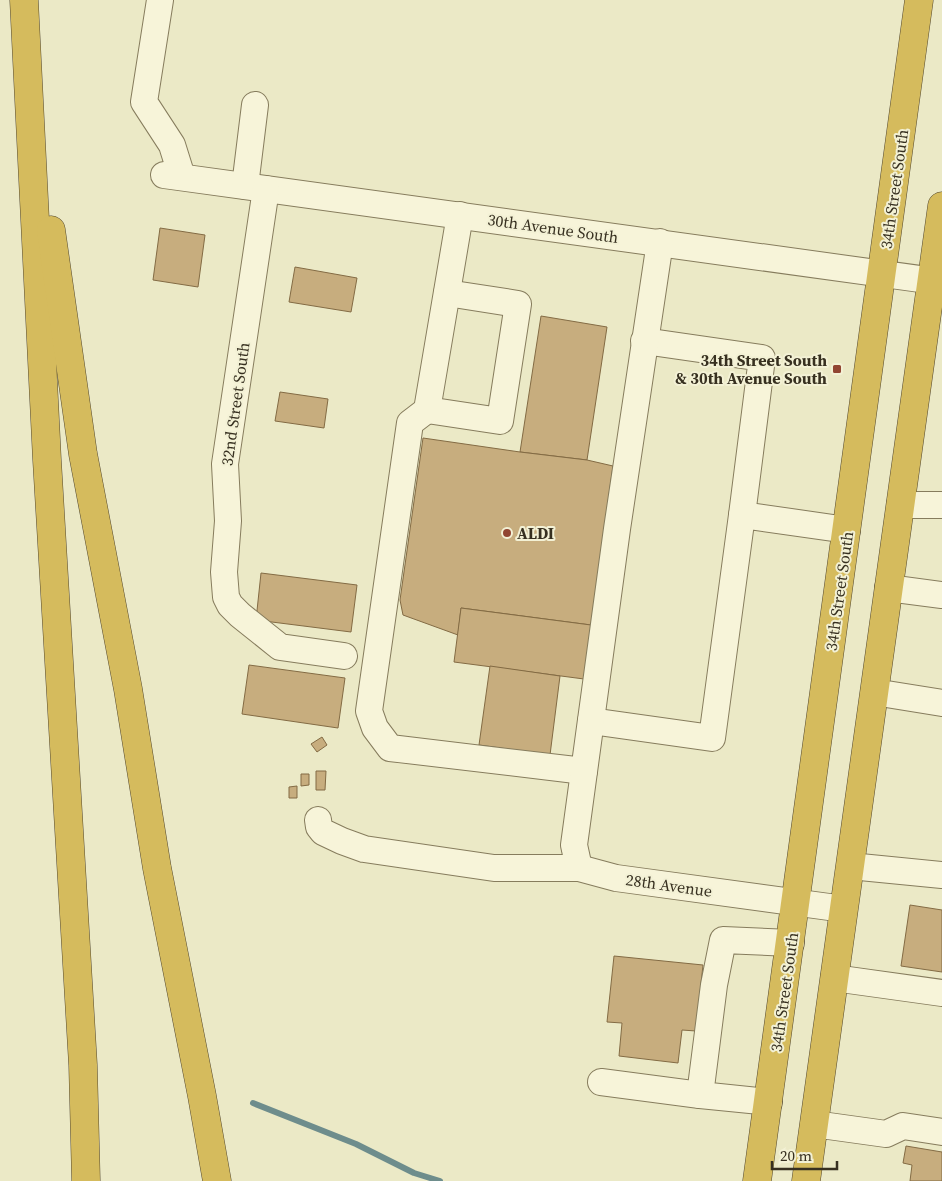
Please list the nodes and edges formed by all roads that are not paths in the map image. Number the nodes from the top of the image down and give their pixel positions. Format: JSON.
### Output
{"nodes":[{"id":1,"x":24,"y":0,"type":"edge"},
{"id":2,"x":160,"y":0,"type":"edge"},
{"id":3,"x":919,"y":0,"type":"edge"},
{"id":4,"x":26,"y":54,"type":"junction"},
{"id":5,"x":255,"y":105,"type":"dead end"},
{"id":6,"x":256,"y":187,"type":"junction"},
{"id":7,"x":942,"y":206,"type":"edge"},
{"id":8,"x":460,"y":215,"type":"junction"},
{"id":9,"x":660,"y":242,"type":"junction"},
{"id":10,"x":882,"y":272,"type":"junction"},
{"id":11,"x":937,"y":281,"type":"edge"},
{"id":12,"x":446,"y":293,"type":"junction"},
{"id":13,"x":644,"y":341,"type":"junction"},
{"id":14,"x":427,"y":410,"type":"junction"},
{"id":15,"x":900,"y":505,"type":"junction"},
{"id":16,"x":942,"y":505,"type":"edge"},
{"id":17,"x":742,"y":515,"type":"junction"},
{"id":18,"x":847,"y":530,"type":"junction"},
{"id":19,"x":888,"y":588,"type":"junction"},
{"id":20,"x":942,"y":595,"type":"edge"},
{"id":21,"x":344,"y":656,"type":"dead end"},
{"id":22,"x":874,"y":692,"type":"junction"},
{"id":23,"x":942,"y":703,"type":"edge"},
{"id":24,"x":591,"y":721,"type":"junction"},
{"id":25,"x":584,"y":771,"type":"junction"},
{"id":26,"x":318,"y":820,"type":"dead end"},
{"id":27,"x":850,"y":866,"type":"junction"},
{"id":28,"x":579,"y":868,"type":"junction"},
{"id":29,"x":942,"y":874,"type":"edge"},
{"id":30,"x":796,"y":902,"type":"junction"},
{"id":31,"x":844,"y":909,"type":"junction"},
{"id":32,"x":791,"y":943,"type":"junction"},
{"id":33,"x":834,"y":978,"type":"junction"},
{"id":34,"x":942,"y":993,"type":"edge"},
{"id":35,"x":601,"y":1082,"type":"dead end"},
{"id":36,"x":700,"y":1095,"type":"junction"},
{"id":37,"x":769,"y":1102,"type":"junction"},
{"id":38,"x":814,"y":1124,"type":"junction"},
{"id":39,"x":942,"y":1132,"type":"edge"},
{"id":40,"x":86,"y":1181,"type":"edge"},
{"id":41,"x":217,"y":1181,"type":"edge"},
{"id":42,"x":757,"y":1181,"type":"edge"},
{"id":43,"x":806,"y":1181,"type":"edge"}],
"edges":[{"from":1,"to":4,"type":"highway"},
{"from":2,"to":6,"type":"street","name":"30th Avenue South"},
{"from":3,"to":10,"type":"highway","name":"34th Street South"},
{"from":4,"to":40,"type":"highway"},
{"from":4,"to":41,"type":"highway"},
{"from":5,"to":6,"type":"street","name":"32nd Street South"},
{"from":6,"to":8,"type":"street","name":"30th Avenue South"},
{"from":6,"to":21,"type":"street","name":"32nd Street South"},
{"from":7,"to":11,"type":"highway"},
{"from":8,"to":9,"type":"street","name":"30th Avenue South"},
{"from":8,"to":12,"type":"street"},
{"from":9,"to":10,"type":"street","name":"30th Avenue South"},
{"from":9,"to":13,"type":"street"},
{"from":10,"to":11,"type":"street","name":"30th Avenue South"},
{"from":10,"to":18,"type":"highway","name":"34th Street South"},
{"from":11,"to":15,"type":"highway"},
{"from":12,"to":14,"type":"street"},
{"from":12,"to":14,"type":"street"},
{"from":13,"to":17,"type":"street"},
{"from":13,"to":24,"type":"street"},
{"from":14,"to":25,"type":"street"},
{"from":15,"to":16,"type":"street"},
{"from":15,"to":19,"type":"highway"},
{"from":17,"to":18,"type":"street"},
{"from":17,"to":24,"type":"street"},
{"from":18,"to":30,"type":"highway","name":"34th Street South"},
{"from":19,"to":20,"type":"street"},
{"from":19,"to":22,"type":"highway"},
{"from":22,"to":23,"type":"street"},
{"from":22,"to":27,"type":"highway"},
{"from":24,"to":25,"type":"street"},
{"from":25,"to":28,"type":"street"},
{"from":26,"to":28,"type":"street","name":"28th Avenue"},
{"from":27,"to":29,"type":"street"},
{"from":27,"to":31,"type":"highway"},
{"from":28,"to":30,"type":"street","name":"28th Avenue"},
{"from":30,"to":31,"type":"street","name":"28th Avenue"},
{"from":30,"to":32,"type":"highway","name":"34th Street South"},
{"from":31,"to":33,"type":"highway"},
{"from":32,"to":36,"type":"street"},
{"from":32,"to":37,"type":"highway","name":"34th Street South"},
{"from":33,"to":34,"type":"street"},
{"from":33,"to":38,"type":"highway"},
{"from":35,"to":36,"type":"street"},
{"from":36,"to":37,"type":"street"},
{"from":37,"to":42,"type":"highway","name":"34th Street South"},
{"from":38,"to":39,"type":"street"},
{"from":38,"to":43,"type":"highway"}]}
